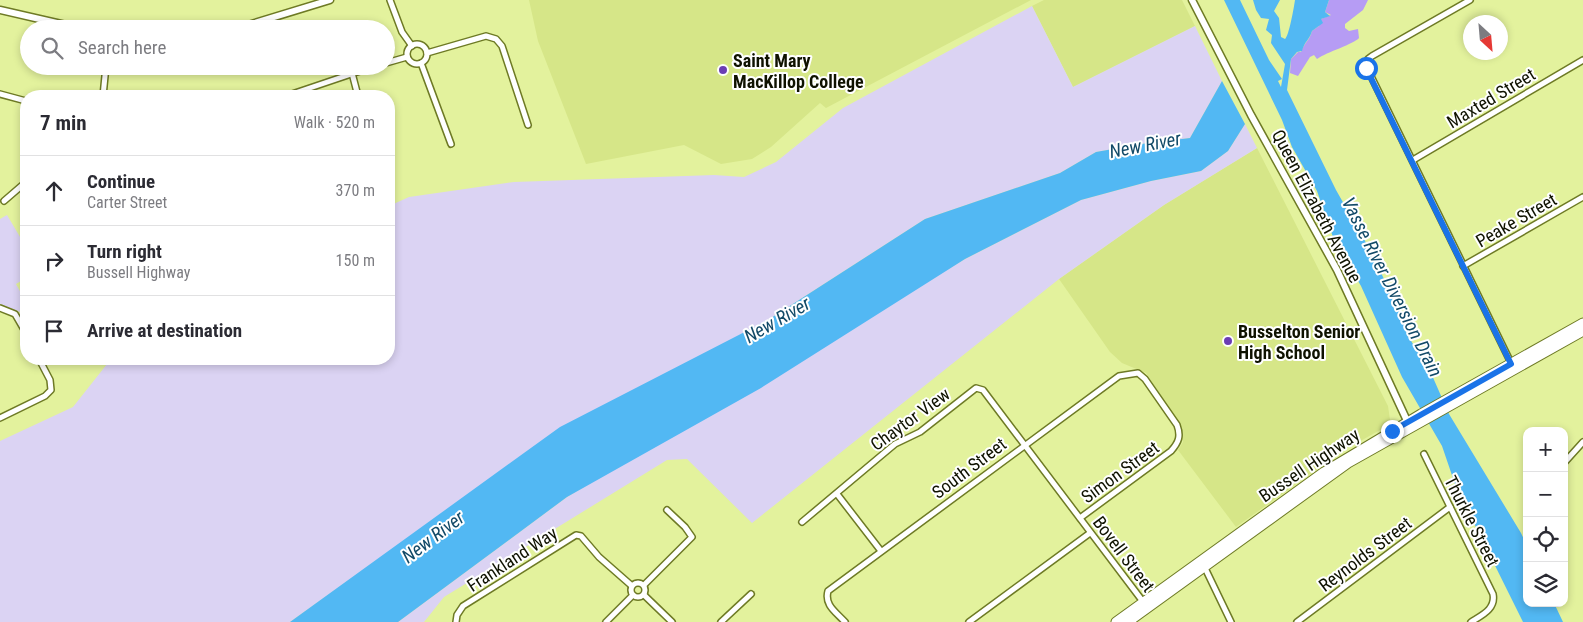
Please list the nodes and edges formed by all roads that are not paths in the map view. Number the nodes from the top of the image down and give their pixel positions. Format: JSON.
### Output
{"nodes":[{"id":1,"x":330,"y":0,"type":"edge"},
{"id":2,"x":390,"y":0,"type":"edge"},
{"id":3,"x":1192,"y":0,"type":"edge"},
{"id":4,"x":1470,"y":0,"type":"edge"},
{"id":5,"x":0,"y":10,"type":"edge"},
{"id":6,"x":44,"y":20,"type":"edge"},
{"id":7,"x":264,"y":20,"type":"edge"},
{"id":8,"x":412,"y":46,"type":"junction"},
{"id":9,"x":427,"y":54,"type":"junction"},
{"id":10,"x":407,"y":57,"type":"junction"},
{"id":11,"x":395,"y":60,"type":"edge"},
{"id":12,"x":1583,"y":60,"type":"edge"},
{"id":13,"x":421,"y":64,"type":"junction"},
{"id":14,"x":105,"y":75,"type":"edge"},
{"id":15,"x":346,"y":75,"type":"edge"},
{"id":16,"x":353,"y":75,"type":"edge"},
{"id":17,"x":104,"y":90,"type":"edge"},
{"id":18,"x":303,"y":90,"type":"edge"},
{"id":19,"x":356,"y":90,"type":"edge"},
{"id":20,"x":0,"y":94,"type":"edge"},
{"id":21,"x":20,"y":99,"type":"edge"},
{"id":22,"x":528,"y":125,"type":"dead end"},
{"id":23,"x":451,"y":144,"type":"dead end"},
{"id":24,"x":1413,"y":160,"type":"junction"},
{"id":25,"x":20,"y":187,"type":"edge"},
{"id":26,"x":1583,"y":197,"type":"edge"},
{"id":27,"x":4,"y":200,"type":"dead end"},
{"id":28,"x":1463,"y":266,"type":"junction"},
{"id":29,"x":0,"y":308,"type":"edge"},
{"id":30,"x":20,"y":323,"type":"edge"},
{"id":31,"x":1583,"y":323,"type":"edge"},
{"id":32,"x":1583,"y":330,"type":"edge"},
{"id":33,"x":42,"y":365,"type":"edge"},
{"id":34,"x":1513,"y":367,"type":"junction"},
{"id":35,"x":1138,"y":373,"type":"joint"},
{"id":36,"x":0,"y":418,"type":"edge"},
{"id":37,"x":1409,"y":425,"type":"junction"},
{"id":38,"x":1583,"y":442,"type":"edge"},
{"id":39,"x":1024,"y":445,"type":"junction"},
{"id":40,"x":1424,"y":454,"type":"dead end"},
{"id":41,"x":1568,"y":459,"type":"edge"},
{"id":42,"x":837,"y":494,"type":"junction"},
{"id":43,"x":1450,"y":508,"type":"junction"},
{"id":44,"x":666,"y":510,"type":"dead end"},
{"id":45,"x":1080,"y":518,"type":"junction"},
{"id":46,"x":802,"y":522,"type":"dead end"},
{"id":47,"x":1090,"y":533,"type":"junction"},
{"id":48,"x":881,"y":551,"type":"junction"},
{"id":49,"x":1203,"y":563,"type":"junction"},
{"id":50,"x":644,"y":585,"type":"junction"},
{"id":51,"x":632,"y":586,"type":"junction"},
{"id":52,"x":644,"y":594,"type":"junction"},
{"id":53,"x":751,"y":594,"type":"dead end"},
{"id":54,"x":633,"y":595,"type":"junction"},
{"id":55,"x":1145,"y":605,"type":"junction"},
{"id":56,"x":456,"y":622,"type":"edge"},
{"id":57,"x":606,"y":622,"type":"edge"},
{"id":58,"x":672,"y":622,"type":"edge"},
{"id":59,"x":721,"y":622,"type":"edge"},
{"id":60,"x":845,"y":622,"type":"edge"},
{"id":61,"x":969,"y":622,"type":"edge"},
{"id":62,"x":1116,"y":622,"type":"edge"},
{"id":63,"x":1128,"y":622,"type":"edge"},
{"id":64,"x":1231,"y":622,"type":"edge"},
{"id":65,"x":1297,"y":622,"type":"edge"},
{"id":66,"x":1472,"y":622,"type":"edge"}],
"edges":[{"from":1,"to":7,"type":"street"},
{"from":2,"to":8,"type":"street"},
{"from":3,"to":37,"type":"street","name":"Queen Elizabeth Avenue"},
{"from":4,"to":24,"type":"street"},
{"from":5,"to":6,"type":"street"},
{"from":8,"to":9,"type":"street"},
{"from":8,"to":10,"type":"street"},
{"from":9,"to":13,"type":"street"},
{"from":9,"to":22,"type":"street"},
{"from":10,"to":11,"type":"street"},
{"from":10,"to":13,"type":"street"},
{"from":12,"to":24,"type":"street","name":"Maxted Street"},
{"from":13,"to":23,"type":"street"},
{"from":14,"to":17,"type":"street"},
{"from":15,"to":18,"type":"street"},
{"from":16,"to":19,"type":"street"},
{"from":20,"to":21,"type":"street"},
{"from":24,"to":28,"type":"street"},
{"from":25,"to":27,"type":"street"},
{"from":26,"to":28,"type":"street","name":"Peake Street"},
{"from":28,"to":34,"type":"street"},
{"from":29,"to":30,"type":"street"},
{"from":31,"to":34,"type":"main road","name":"Bussell Highway"},
{"from":32,"to":34,"type":"main road","name":"Bussell Highway"},
{"from":33,"to":36,"type":"street"},
{"from":34,"to":37,"type":"main road","name":"Bussell Highway"},
{"from":35,"to":39,"type":"street","name":"South Street"},
{"from":35,"to":45,"type":"street","name":"Simon Street"},
{"from":37,"to":49,"type":"main road","name":"Bussell Highway"},
{"from":38,"to":41,"type":"street"},
{"from":39,"to":42,"type":"street","name":"Chaytor View"},
{"from":39,"to":45,"type":"street","name":"Bovell Street"},
{"from":39,"to":48,"type":"street","name":"South Street"},
{"from":40,"to":43,"type":"street","name":"Thurkle Street"},
{"from":42,"to":46,"type":"street","name":"Chaytor View"},
{"from":42,"to":48,"type":"street"},
{"from":43,"to":65,"type":"street","name":"Reynolds Street"},
{"from":43,"to":66,"type":"street","name":"Thurkle Street"},
{"from":44,"to":50,"type":"street"},
{"from":45,"to":47,"type":"street","name":"Bovell Street"},
{"from":47,"to":55,"type":"street","name":"Bovell Street"},
{"from":47,"to":61,"type":"street","name":"Simon Street"},
{"from":48,"to":60,"type":"street","name":"South Street"},
{"from":49,"to":55,"type":"main road","name":"Bussell Highway"},
{"from":49,"to":64,"type":"street"},
{"from":50,"to":51,"type":"street"},
{"from":50,"to":52,"type":"street"},
{"from":51,"to":54,"type":"street"},
{"from":51,"to":56,"type":"street","name":"Frankland Way"},
{"from":52,"to":54,"type":"street"},
{"from":52,"to":58,"type":"street"},
{"from":53,"to":59,"type":"street"},
{"from":54,"to":57,"type":"street"},
{"from":55,"to":62,"type":"main road","name":"Bussell Highway"},
{"from":55,"to":63,"type":"main road","name":"Bussell Highway"}]}
